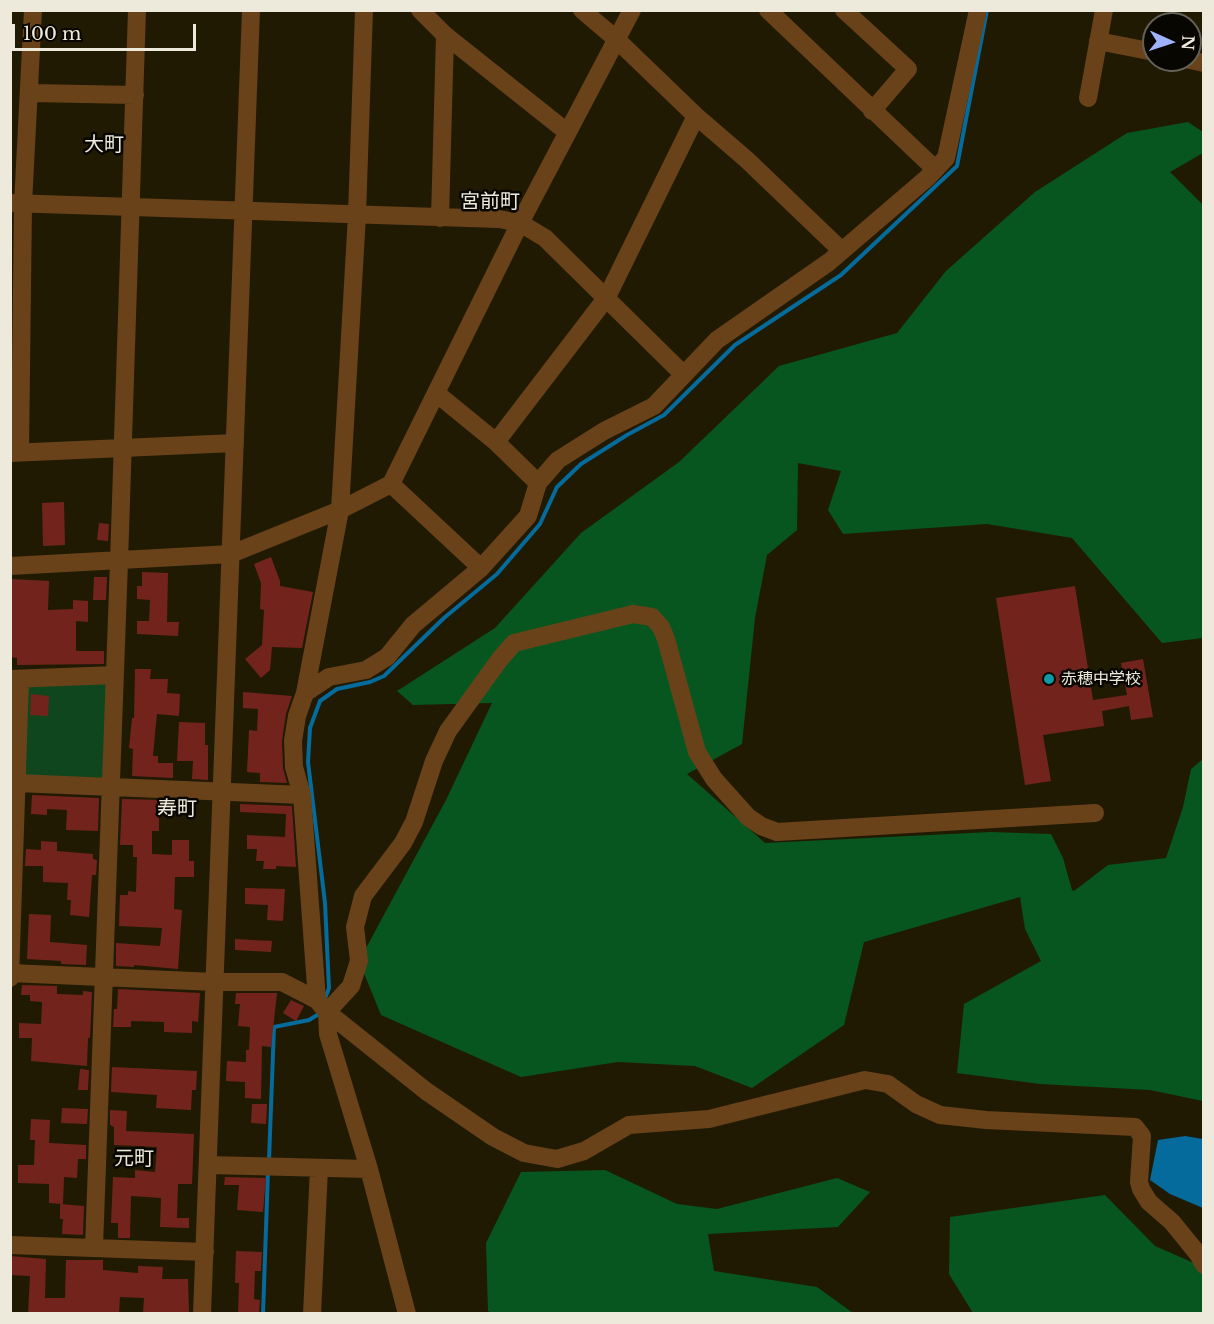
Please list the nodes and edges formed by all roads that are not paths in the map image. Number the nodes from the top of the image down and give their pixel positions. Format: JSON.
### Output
{"nodes":[{"id":1,"x":33,"y":10,"type":"edge"},
{"id":2,"x":137,"y":10,"type":"edge"},
{"id":3,"x":251,"y":10,"type":"edge"},
{"id":4,"x":364,"y":10,"type":"edge"},
{"id":5,"x":420,"y":10,"type":"edge"},
{"id":6,"x":582,"y":10,"type":"edge"},
{"id":7,"x":632,"y":10,"type":"edge"},
{"id":8,"x":768,"y":10,"type":"edge"},
{"id":9,"x":844,"y":10,"type":"edge"},
{"id":10,"x":978,"y":10,"type":"edge"},
{"id":11,"x":1104,"y":10,"type":"edge"},
{"id":12,"x":445,"y":35,"type":"junction"},
{"id":13,"x":616,"y":39,"type":"junction"},
{"id":14,"x":1098,"y":41,"type":"junction"},
{"id":15,"x":1142,"y":50,"type":"edge"},
{"id":16,"x":30,"y":93,"type":"junction"},
{"id":17,"x":135,"y":95,"type":"junction"},
{"id":18,"x":1088,"y":98,"type":"dead end"},
{"id":19,"x":872,"y":111,"type":"junction"},
{"id":20,"x":696,"y":116,"type":"junction"},
{"id":21,"x":567,"y":132,"type":"junction"},
{"id":22,"x":935,"y":169,"type":"junction"},
{"id":23,"x":17,"y":204,"type":"edge"},
{"id":24,"x":131,"y":208,"type":"junction"},
{"id":25,"x":243,"y":210,"type":"junction"},
{"id":26,"x":357,"y":215,"type":"junction"},
{"id":27,"x":440,"y":218,"type":"junction"},
{"id":28,"x":520,"y":223,"type":"junction"},
{"id":29,"x":842,"y":251,"type":"junction"},
{"id":30,"x":607,"y":297,"type":"junction"},
{"id":31,"x":683,"y":374,"type":"junction"},
{"id":32,"x":436,"y":393,"type":"junction"},
{"id":33,"x":496,"y":442,"type":"junction"},
{"id":34,"x":235,"y":443,"type":"junction"},
{"id":35,"x":123,"y":449,"type":"junction"},
{"id":36,"x":15,"y":453,"type":"edge"},
{"id":37,"x":538,"y":483,"type":"junction"},
{"id":38,"x":392,"y":484,"type":"junction"},
{"id":39,"x":340,"y":510,"type":"junction"},
{"id":40,"x":231,"y":554,"type":"junction"},
{"id":41,"x":119,"y":562,"type":"junction"},
{"id":42,"x":10,"y":566,"type":"edge"},
{"id":43,"x":482,"y":568,"type":"junction"},
{"id":44,"x":115,"y":675,"type":"junction"},
{"id":45,"x":15,"y":679,"type":"edge"},
{"id":46,"x":305,"y":693,"type":"junction"},
{"id":47,"x":17,"y":783,"type":"junction"},
{"id":48,"x":110,"y":787,"type":"junction"},
{"id":49,"x":223,"y":791,"type":"junction"},
{"id":50,"x":302,"y":795,"type":"junction"},
{"id":51,"x":1095,"y":813,"type":"dead end"},
{"id":52,"x":11,"y":973,"type":"edge"},
{"id":53,"x":10,"y":978,"type":"edge"},
{"id":54,"x":103,"y":978,"type":"junction"},
{"id":55,"x":215,"y":982,"type":"junction"},
{"id":56,"x":322,"y":1006,"type":"junction"},
{"id":57,"x":209,"y":1165,"type":"junction"},
{"id":58,"x":319,"y":1169,"type":"junction"},
{"id":59,"x":369,"y":1170,"type":"junction"},
{"id":60,"x":10,"y":1245,"type":"edge"},
{"id":61,"x":94,"y":1247,"type":"junction"},
{"id":62,"x":204,"y":1252,"type":"junction"},
{"id":63,"x":1203,"y":1265,"type":"edge"},
{"id":64,"x":202,"y":1314,"type":"edge"},
{"id":65,"x":312,"y":1314,"type":"edge"},
{"id":66,"x":406,"y":1314,"type":"edge"}],
"edges":[{"from":1,"to":16,"type":"street"},
{"from":2,"to":17,"type":"street"},
{"from":3,"to":25,"type":"street"},
{"from":4,"to":26,"type":"street"},
{"from":5,"to":12,"type":"street"},
{"from":6,"to":13,"type":"street"},
{"from":7,"to":13,"type":"street"},
{"from":8,"to":19,"type":"street"},
{"from":9,"to":19,"type":"street"},
{"from":10,"to":22,"type":"street"},
{"from":11,"to":14,"type":"street"},
{"from":12,"to":21,"type":"street"},
{"from":12,"to":27,"type":"street"},
{"from":13,"to":20,"type":"street"},
{"from":13,"to":21,"type":"street"},
{"from":14,"to":15,"type":"street"},
{"from":14,"to":18,"type":"street"},
{"from":16,"to":17,"type":"street"},
{"from":16,"to":23,"type":"street"},
{"from":17,"to":24,"type":"street"},
{"from":19,"to":22,"type":"street"},
{"from":20,"to":29,"type":"street"},
{"from":20,"to":30,"type":"street"},
{"from":21,"to":28,"type":"street"},
{"from":22,"to":29,"type":"street"},
{"from":23,"to":24,"type":"street"},
{"from":23,"to":36,"type":"street"},
{"from":24,"to":25,"type":"street"},
{"from":24,"to":35,"type":"street"},
{"from":25,"to":26,"type":"street"},
{"from":25,"to":34,"type":"street"},
{"from":26,"to":27,"type":"street"},
{"from":26,"to":39,"type":"street"},
{"from":27,"to":28,"type":"street"},
{"from":28,"to":30,"type":"street"},
{"from":28,"to":32,"type":"street"},
{"from":29,"to":31,"type":"street"},
{"from":30,"to":31,"type":"street"},
{"from":30,"to":33,"type":"street"},
{"from":31,"to":37,"type":"street"},
{"from":32,"to":33,"type":"street"},
{"from":32,"to":38,"type":"street"},
{"from":33,"to":37,"type":"street"},
{"from":34,"to":35,"type":"street"},
{"from":34,"to":40,"type":"street"},
{"from":35,"to":36,"type":"street"},
{"from":35,"to":41,"type":"street"},
{"from":37,"to":43,"type":"street"},
{"from":38,"to":39,"type":"street"},
{"from":38,"to":43,"type":"street"},
{"from":39,"to":40,"type":"street"},
{"from":39,"to":46,"type":"street"},
{"from":40,"to":41,"type":"street"},
{"from":40,"to":49,"type":"street"},
{"from":41,"to":42,"type":"street"},
{"from":41,"to":44,"type":"street"},
{"from":43,"to":46,"type":"street"},
{"from":44,"to":45,"type":"street"},
{"from":44,"to":48,"type":"street"},
{"from":45,"to":47,"type":"street"},
{"from":46,"to":50,"type":"street"},
{"from":47,"to":48,"type":"street"},
{"from":47,"to":52,"type":"street"},
{"from":48,"to":49,"type":"street"},
{"from":48,"to":54,"type":"street"},
{"from":49,"to":50,"type":"street"},
{"from":49,"to":55,"type":"street"},
{"from":50,"to":56,"type":"street"},
{"from":51,"to":56,"type":"street"},
{"from":52,"to":53,"type":"street"},
{"from":52,"to":54,"type":"street"},
{"from":54,"to":55,"type":"street"},
{"from":54,"to":61,"type":"street"},
{"from":55,"to":56,"type":"street"},
{"from":55,"to":57,"type":"street"},
{"from":56,"to":59,"type":"street"},
{"from":56,"to":63,"type":"street"},
{"from":57,"to":58,"type":"street"},
{"from":57,"to":62,"type":"street"},
{"from":58,"to":59,"type":"street"},
{"from":58,"to":65,"type":"street"},
{"from":59,"to":66,"type":"street"},
{"from":60,"to":61,"type":"street"},
{"from":61,"to":62,"type":"street"},
{"from":62,"to":64,"type":"street"}]}
